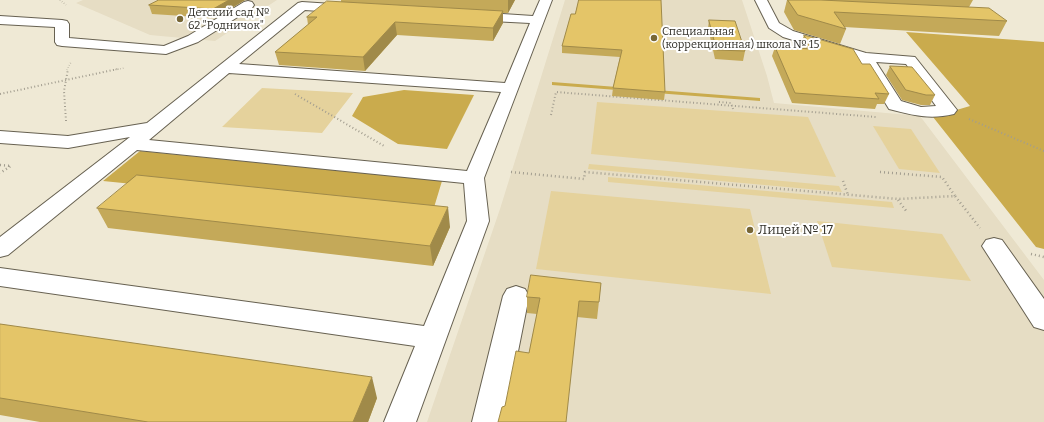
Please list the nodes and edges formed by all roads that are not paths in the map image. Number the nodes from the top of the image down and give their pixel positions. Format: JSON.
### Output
{"nodes":[{"id":1,"x":546,"y":0,"type":"edge"},
{"id":2,"x":763,"y":3,"type":"edge"},
{"id":3,"x":248,"y":5,"type":"dead end"},
{"id":4,"x":779,"y":6,"type":"dead end"},
{"id":5,"x":357,"y":10,"type":"edge"},
{"id":6,"x":459,"y":15,"type":"edge"},
{"id":7,"x":0,"y":20,"type":"edge"},
{"id":8,"x":537,"y":20,"type":"junction"},
{"id":9,"x":865,"y":57,"type":"junction"},
{"id":10,"x":225,"y":68,"type":"junction"},
{"id":11,"x":510,"y":88,"type":"junction"},
{"id":12,"x":152,"y":128,"type":"junction"},
{"id":13,"x":0,"y":136,"type":"edge"},
{"id":14,"x":133,"y":144,"type":"junction"},
{"id":15,"x":474,"y":178,"type":"junction"},
{"id":16,"x":994,"y":246,"type":"road end"},
{"id":17,"x":0,"y":249,"type":"edge"},
{"id":18,"x":0,"y":277,"type":"edge"},
{"id":19,"x":516,"y":296,"type":"dead end"},
{"id":20,"x":1044,"y":320,"type":"edge"},
{"id":21,"x":433,"y":338,"type":"junction"},
{"id":22,"x":400,"y":422,"type":"edge"},
{"id":23,"x":488,"y":422,"type":"edge"}],
"edges":[{"from":1,"to":8,"type":"lane"},
{"from":2,"to":4,"type":"lane"},
{"from":2,"to":9,"type":"lane"},
{"from":3,"to":7,"type":"lane"},
{"from":5,"to":10,"type":"lane"},
{"from":6,"to":8,"type":"lane"},
{"from":8,"to":11,"type":"lane"},
{"from":9,"to":9,"type":"lane"},
{"from":10,"to":11,"type":"lane"},
{"from":10,"to":12,"type":"lane"},
{"from":11,"to":15,"type":"lane"},
{"from":12,"to":13,"type":"lane"},
{"from":12,"to":14,"type":"lane"},
{"from":14,"to":15,"type":"lane"},
{"from":14,"to":17,"type":"lane"},
{"from":15,"to":21,"type":"lane"},
{"from":16,"to":20,"type":"lane"},
{"from":18,"to":21,"type":"lane"},
{"from":19,"to":23,"type":"lane"},
{"from":21,"to":22,"type":"lane"}]}
